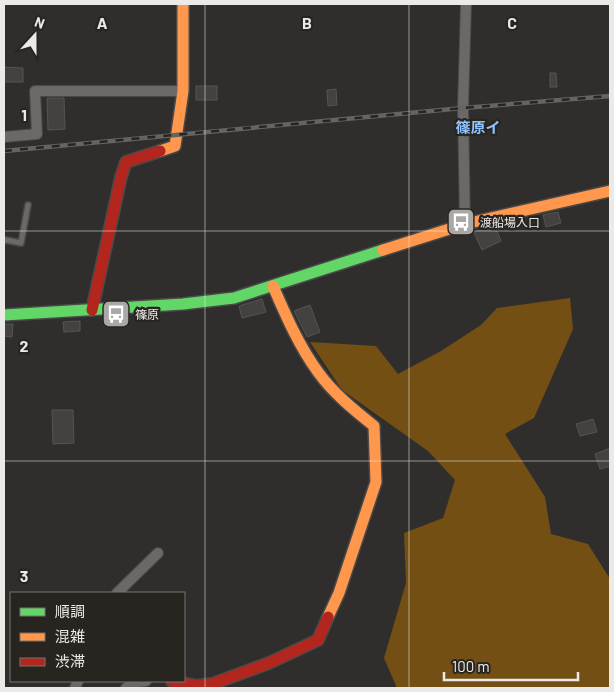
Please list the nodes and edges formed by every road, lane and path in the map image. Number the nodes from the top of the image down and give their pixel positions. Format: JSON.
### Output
{"nodes":[{"id":1,"x":183,"y":4,"type":"edge"},
{"id":2,"x":466,"y":4,"type":"edge"},
{"id":3,"x":183,"y":91,"type":"junction"},
{"id":4,"x":4,"y":137,"type":"edge"},
{"id":5,"x":610,"y":191,"type":"edge"},
{"id":6,"x":28,"y":206,"type":"dead end"},
{"id":7,"x":465,"y":224,"type":"junction"},
{"id":8,"x":4,"y":241,"type":"edge"},
{"id":9,"x":273,"y":286,"type":"junction"},
{"id":10,"x":92,"y":310,"type":"junction"},
{"id":11,"x":4,"y":315,"type":"edge"},
{"id":12,"x":158,"y":552,"type":"dead end"},
{"id":13,"x":118,"y":592,"type":"edge"},
{"id":14,"x":137,"y":682,"type":"edge"},
{"id":15,"x":177,"y":682,"type":"edge"},
{"id":16,"x":126,"y":688,"type":"edge"}],
"edges":[{"from":1,"to":3,"type":"street"},
{"from":2,"to":7,"type":"street"},
{"from":3,"to":4,"type":"street"},
{"from":3,"to":10,"type":"street"},
{"from":5,"to":7,"type":"street"},
{"from":6,"to":8,"type":"lane"},
{"from":7,"to":9,"type":"street"},
{"from":9,"to":10,"type":"street"},
{"from":9,"to":15,"type":"street"},
{"from":10,"to":11,"type":"street"},
{"from":12,"to":13,"type":"street"},
{"from":14,"to":16,"type":"street"}]}
